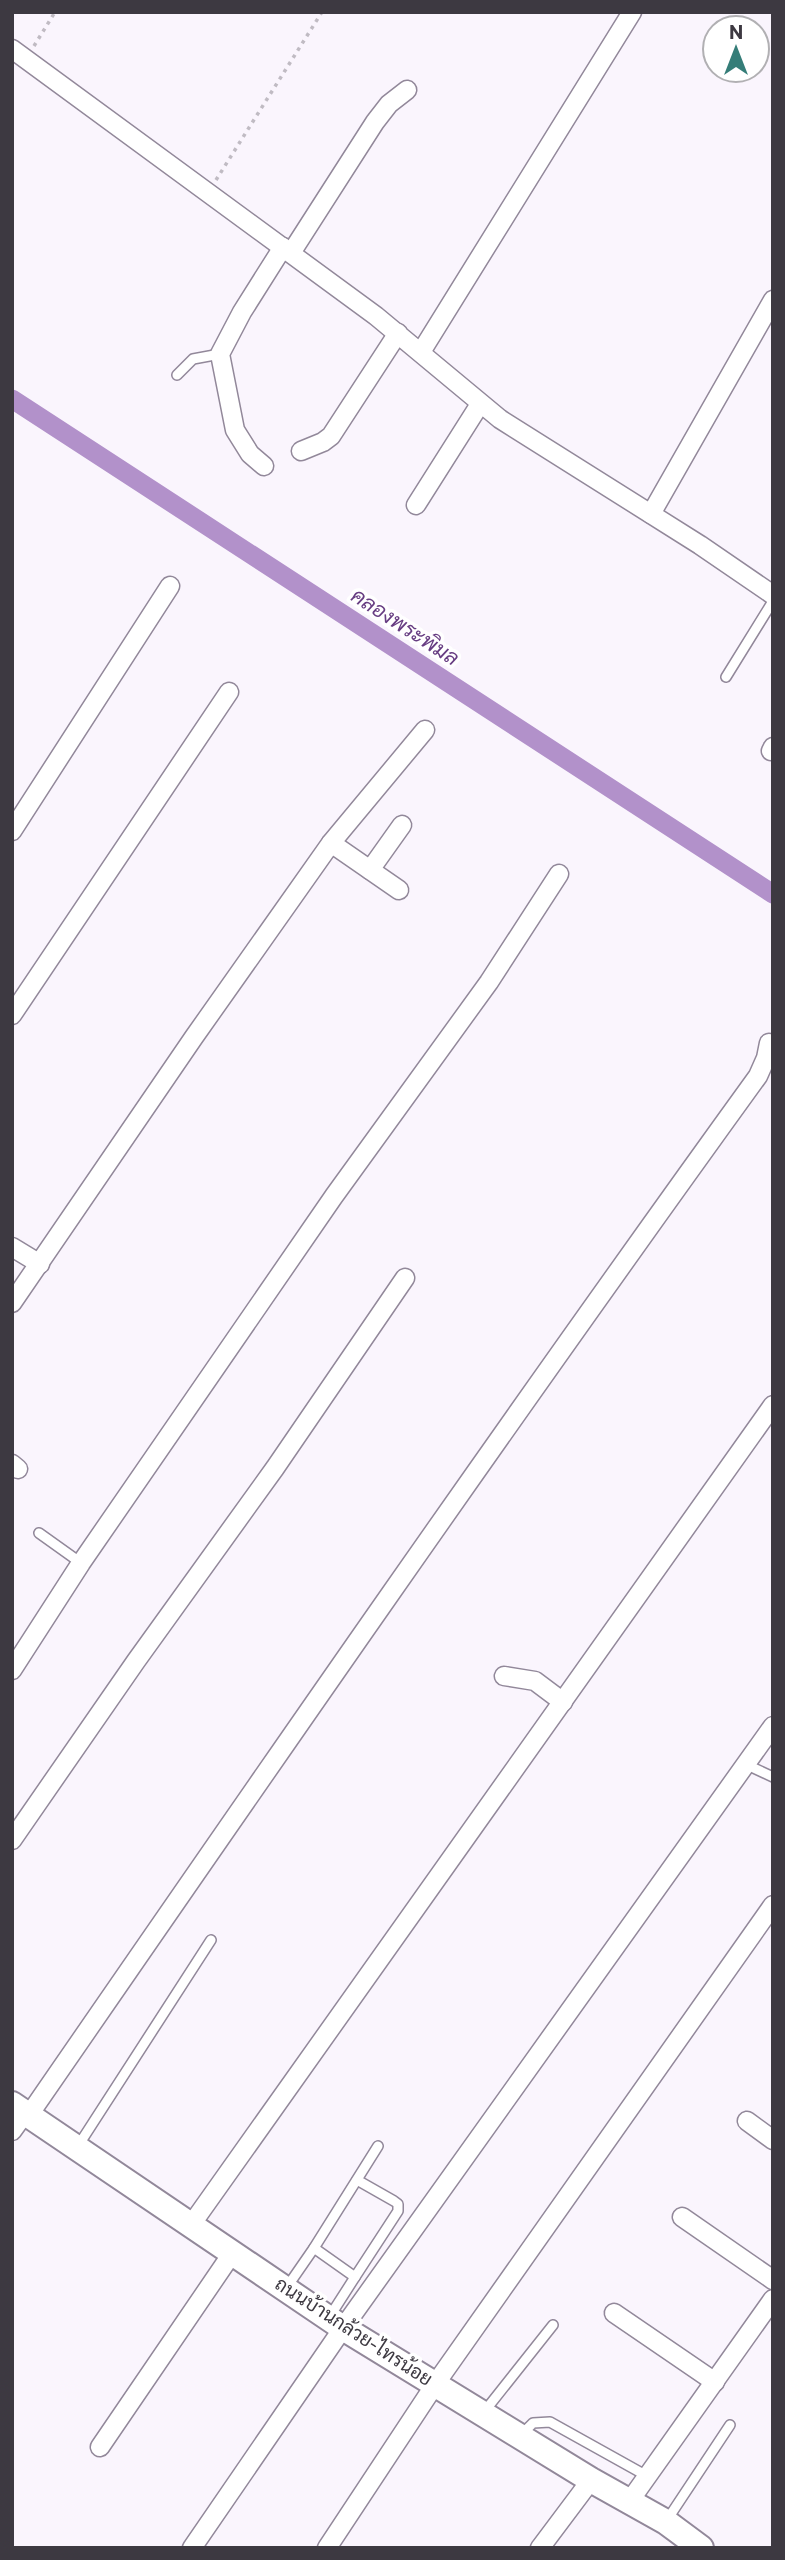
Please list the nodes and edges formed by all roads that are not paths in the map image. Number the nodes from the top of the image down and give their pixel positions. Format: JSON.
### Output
{"nodes":[{"id":1,"x":632,"y":12,"type":"edge"},
{"id":2,"x":18,"y":58,"type":"edge"},
{"id":3,"x":407,"y":90,"type":"dead end"},
{"id":4,"x":287,"y":250,"type":"junction"},
{"id":5,"x":773,"y":300,"type":"edge"},
{"id":6,"x":398,"y":333,"type":"junction"},
{"id":7,"x":421,"y":352,"type":"junction"},
{"id":8,"x":220,"y":354,"type":"junction"},
{"id":9,"x":177,"y":374,"type":"dead end"},
{"id":10,"x":480,"y":404,"type":"junction"},
{"id":11,"x":301,"y":451,"type":"dead end"},
{"id":12,"x":264,"y":466,"type":"dead end"},
{"id":13,"x":416,"y":505,"type":"dead end"},
{"id":14,"x":651,"y":514,"type":"junction"},
{"id":15,"x":170,"y":586,"type":"dead end"},
{"id":16,"x":773,"y":595,"type":"edge"},
{"id":17,"x":773,"y":601,"type":"edge"},
{"id":18,"x":726,"y":677,"type":"dead end"},
{"id":19,"x":229,"y":692,"type":"dead end"},
{"id":20,"x":425,"y":730,"type":"dead end"},
{"id":21,"x":402,"y":825,"type":"dead end"},
{"id":22,"x":12,"y":831,"type":"edge"},
{"id":23,"x":331,"y":843,"type":"junction"},
{"id":24,"x":370,"y":870,"type":"junction"},
{"id":25,"x":559,"y":874,"type":"dead end"},
{"id":26,"x":399,"y":890,"type":"dead end"},
{"id":27,"x":12,"y":1015,"type":"edge"},
{"id":28,"x":769,"y":1043,"type":"dead end"},
{"id":29,"x":12,"y":1247,"type":"edge"},
{"id":30,"x":40,"y":1264,"type":"junction"},
{"id":31,"x":405,"y":1278,"type":"dead end"},
{"id":32,"x":12,"y":1303,"type":"edge"},
{"id":33,"x":773,"y":1405,"type":"edge"},
{"id":34,"x":39,"y":1533,"type":"dead end"},
{"id":35,"x":81,"y":1563,"type":"junction"},
{"id":36,"x":12,"y":1670,"type":"edge"},
{"id":37,"x":504,"y":1676,"type":"dead end"},
{"id":38,"x":563,"y":1702,"type":"junction"},
{"id":39,"x":773,"y":1726,"type":"edge"},
{"id":40,"x":745,"y":1764,"type":"junction"},
{"id":41,"x":773,"y":1777,"type":"edge"},
{"id":42,"x":12,"y":1840,"type":"edge"},
{"id":43,"x":773,"y":1905,"type":"edge"},
{"id":44,"x":211,"y":1940,"type":"dead end"},
{"id":45,"x":20,"y":2116,"type":"edge"},
{"id":46,"x":747,"y":2121,"type":"dead end"},
{"id":47,"x":773,"y":2140,"type":"edge"},
{"id":48,"x":378,"y":2146,"type":"dead end"},
{"id":49,"x":77,"y":2148,"type":"junction"},
{"id":50,"x":357,"y":2180,"type":"junction"},
{"id":51,"x":682,"y":2217,"type":"dead end"},
{"id":52,"x":191,"y":2225,"type":"junction"},
{"id":53,"x":314,"y":2249,"type":"junction"},
{"id":54,"x":233,"y":2252,"type":"junction"},
{"id":55,"x":355,"y":2277,"type":"junction"},
{"id":56,"x":773,"y":2280,"type":"edge"},
{"id":57,"x":286,"y":2288,"type":"junction"},
{"id":58,"x":773,"y":2300,"type":"edge"},
{"id":59,"x":614,"y":2313,"type":"dead end"},
{"id":60,"x":336,"y":2323,"type":"junction"},
{"id":61,"x":553,"y":2325,"type":"dead end"},
{"id":62,"x":715,"y":2382,"type":"junction"},
{"id":63,"x":436,"y":2383,"type":"junction"},
{"id":64,"x":483,"y":2414,"type":"junction"},
{"id":65,"x":730,"y":2425,"type":"dead end"},
{"id":66,"x":520,"y":2436,"type":"junction"},
{"id":67,"x":100,"y":2447,"type":"dead end"},
{"id":68,"x":647,"y":2476,"type":"junction"},
{"id":69,"x":591,"y":2480,"type":"junction"},
{"id":70,"x":629,"y":2502,"type":"junction"},
{"id":71,"x":666,"y":2522,"type":"junction"},
{"id":72,"x":192,"y":2548,"type":"edge"},
{"id":73,"x":327,"y":2548,"type":"edge"},
{"id":74,"x":540,"y":2548,"type":"edge"},
{"id":75,"x":701,"y":2548,"type":"edge"}],
"edges":[{"from":1,"to":7,"type":"street"},
{"from":2,"to":4,"type":"street"},
{"from":3,"to":4,"type":"street"},
{"from":4,"to":6,"type":"street"},
{"from":4,"to":8,"type":"street"},
{"from":5,"to":14,"type":"street"},
{"from":6,"to":7,"type":"street"},
{"from":6,"to":11,"type":"street"},
{"from":7,"to":10,"type":"street"},
{"from":8,"to":9,"type":"lane"},
{"from":8,"to":12,"type":"street"},
{"from":10,"to":13,"type":"street"},
{"from":10,"to":14,"type":"street"},
{"from":14,"to":16,"type":"street"},
{"from":15,"to":22,"type":"street"},
{"from":17,"to":18,"type":"lane"},
{"from":19,"to":27,"type":"street"},
{"from":20,"to":23,"type":"street"},
{"from":21,"to":24,"type":"street"},
{"from":23,"to":24,"type":"street"},
{"from":23,"to":30,"type":"street"},
{"from":24,"to":26,"type":"street"},
{"from":25,"to":35,"type":"street"},
{"from":28,"to":45,"type":"street"},
{"from":29,"to":30,"type":"street"},
{"from":30,"to":32,"type":"street"},
{"from":31,"to":42,"type":"street"},
{"from":33,"to":38,"type":"street"},
{"from":34,"to":35,"type":"lane"},
{"from":35,"to":36,"type":"street"},
{"from":37,"to":38,"type":"street"},
{"from":38,"to":52,"type":"street"},
{"from":39,"to":40,"type":"street"},
{"from":40,"to":41,"type":"lane"},
{"from":40,"to":60,"type":"street"},
{"from":43,"to":63,"type":"street"},
{"from":44,"to":49,"type":"lane"},
{"from":45,"to":49,"type":"street","name":"ถนนบ้านกล้วย-ไทรน้อย"},
{"from":46,"to":47,"type":"street"},
{"from":48,"to":50,"type":"lane"},
{"from":49,"to":52,"type":"street","name":"ถนนบ้านกล้วย-ไทรน้อย"},
{"from":50,"to":53,"type":"lane"},
{"from":50,"to":55,"type":"lane"},
{"from":51,"to":56,"type":"street"},
{"from":52,"to":54,"type":"street","name":"ถนนบ้านกล้วย-ไทรน้อย"},
{"from":53,"to":55,"type":"lane"},
{"from":53,"to":57,"type":"lane"},
{"from":54,"to":57,"type":"street","name":"ถนนบ้านกล้วย-ไทรน้อย"},
{"from":54,"to":67,"type":"street"},
{"from":55,"to":60,"type":"lane"},
{"from":57,"to":60,"type":"street","name":"ถนนบ้านกล้วย-ไทรน้อย"},
{"from":58,"to":62,"type":"street"},
{"from":59,"to":62,"type":"street"},
{"from":60,"to":63,"type":"street","name":"ถนนบ้านกล้วย-ไทรน้อย"},
{"from":60,"to":72,"type":"street"},
{"from":61,"to":64,"type":"lane"},
{"from":62,"to":68,"type":"street"},
{"from":63,"to":64,"type":"street","name":"ถนนบ้านกล้วย-ไทรน้อย"},
{"from":63,"to":73,"type":"street"},
{"from":64,"to":66,"type":"street","name":"ถนนบ้านกล้วย-ไทรน้อย"},
{"from":65,"to":71,"type":"lane"},
{"from":66,"to":68,"type":"lane"},
{"from":66,"to":69,"type":"street","name":"ถนนบ้านกล้วย-ไทรน้อย"},
{"from":68,"to":70,"type":"street"},
{"from":69,"to":70,"type":"street","name":"ถนนบ้านกล้วย-ไทรน้อย"},
{"from":69,"to":74,"type":"street"},
{"from":70,"to":71,"type":"street","name":"ถนนบ้านกล้วย-ไทรน้อย"},
{"from":71,"to":75,"type":"street","name":"ถนนบ้านกล้วย-ไทรน้อย"}]}
